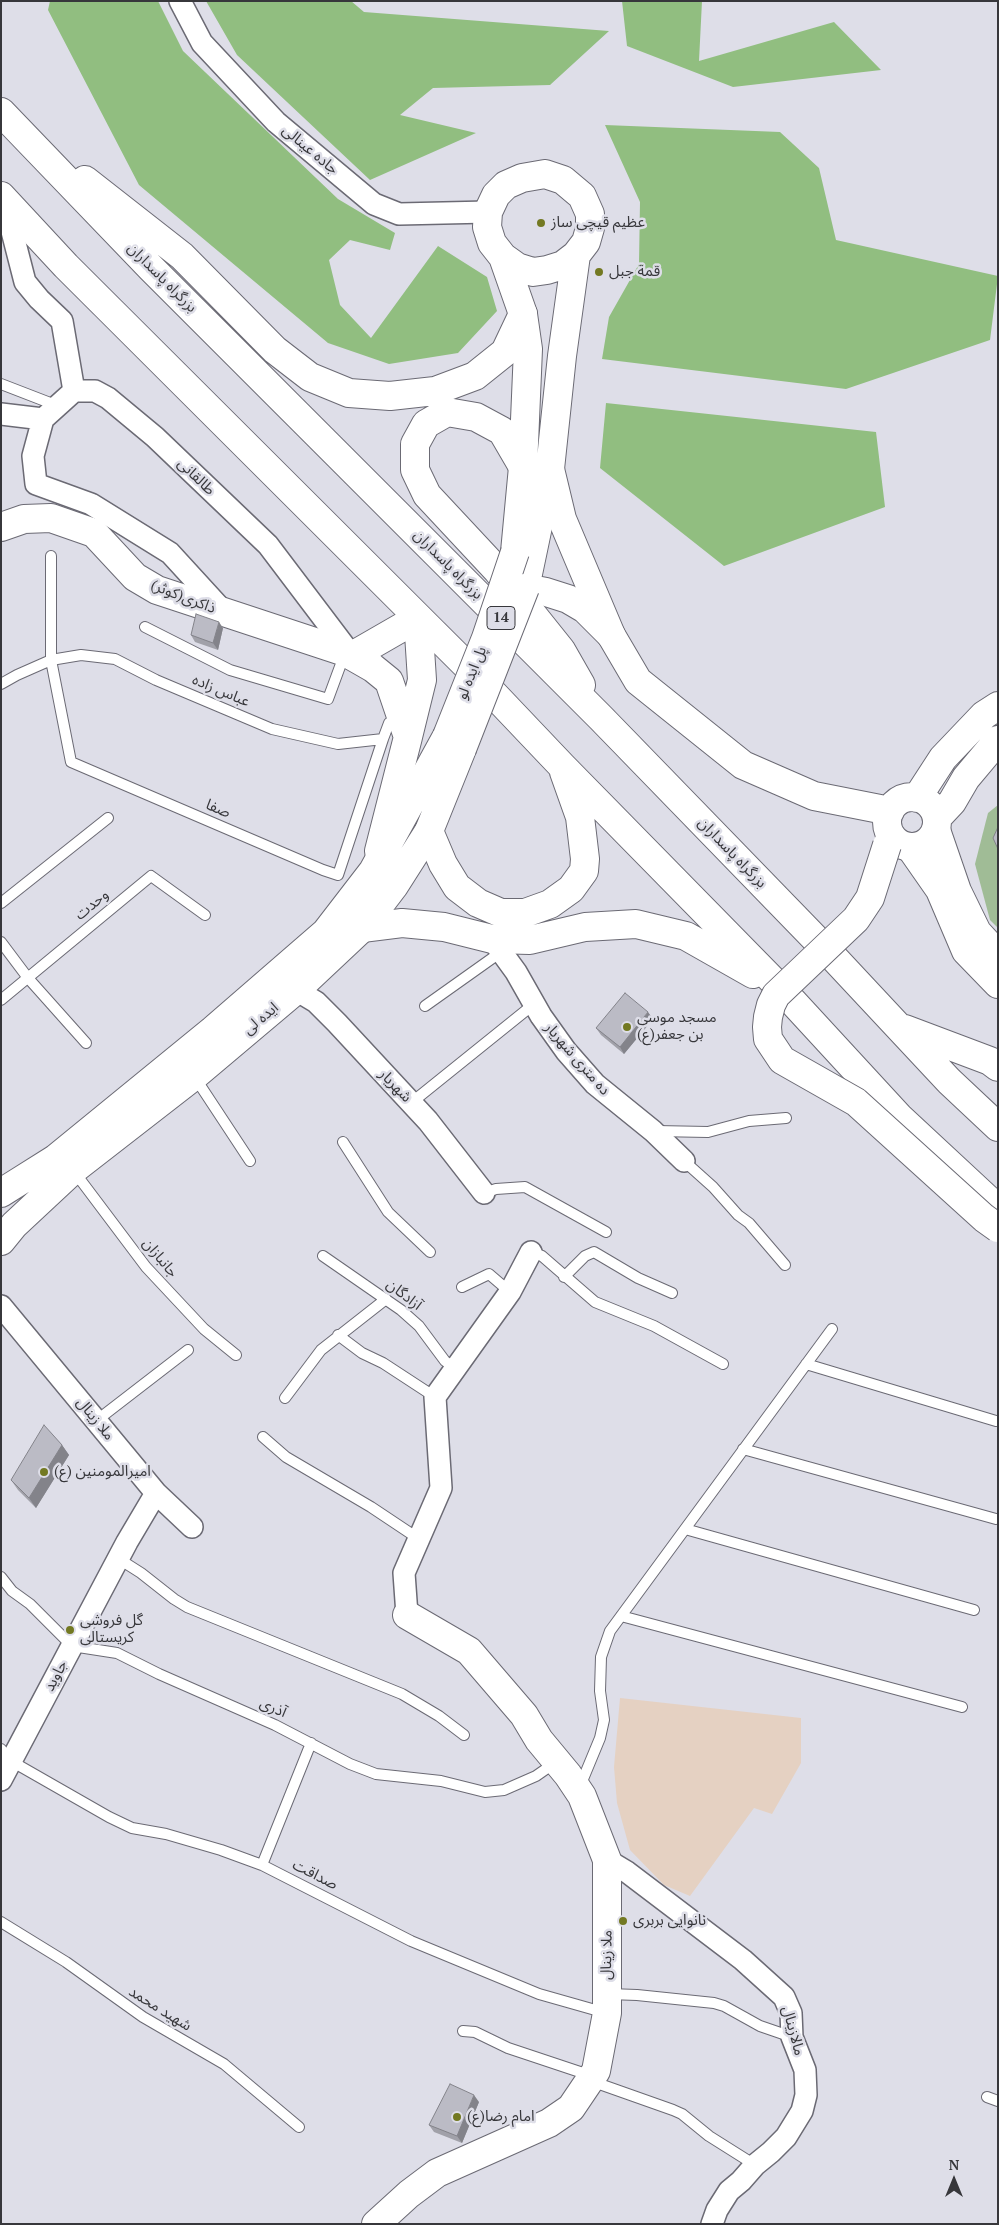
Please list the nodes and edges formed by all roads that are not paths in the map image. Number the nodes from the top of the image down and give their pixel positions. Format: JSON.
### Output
{"nodes":[{"id":1,"x":180,"y":1,"type":"edge"},
{"id":2,"x":1,"y":112,"type":"edge"},
{"id":3,"x":31,"y":143,"type":"junction"},
{"id":4,"x":2,"y":196,"type":"edge"},
{"id":5,"x":488,"y":212,"type":"junction"},
{"id":6,"x":576,"y":255,"type":"junction"},
{"id":7,"x":503,"y":257,"type":"junction"},
{"id":8,"x":571,"y":291,"type":"junction"},
{"id":9,"x":520,"y":305,"type":"junction"},
{"id":10,"x":1,"y":384,"type":"edge"},
{"id":11,"x":74,"y":391,"type":"junction"},
{"id":12,"x":50,"y":412,"type":"junction"},
{"id":13,"x":1,"y":414,"type":"edge"},
{"id":14,"x":523,"y":467,"type":"junction"},
{"id":15,"x":550,"y":469,"type":"junction"},
{"id":16,"x":1,"y":527,"type":"edge"},
{"id":17,"x":51,"y":556,"type":"dead end"},
{"id":18,"x":525,"y":588,"type":"junction"},
{"id":19,"x":224,"y":612,"type":"junction"},
{"id":20,"x":418,"y":618,"type":"junction"},
{"id":21,"x":145,"y":627,"type":"dead end"},
{"id":22,"x":611,"y":635,"type":"junction"},
{"id":23,"x":349,"y":654,"type":"junction"},
{"id":24,"x":51,"y":660,"type":"junction"},
{"id":25,"x":1,"y":684,"type":"edge"},
{"id":26,"x":998,"y":706,"type":"edge"},
{"id":27,"x":600,"y":718,"type":"junction"},
{"id":28,"x":397,"y":731,"type":"junction"},
{"id":29,"x":998,"y":740,"type":"edge"},
{"id":30,"x":454,"y":743,"type":"junction"},
{"id":31,"x":562,"y":766,"type":"junction"},
{"id":32,"x":917,"y":798,"type":"junction"},
{"id":33,"x":108,"y":818,"type":"dead end"},
{"id":34,"x":936,"y":824,"type":"junction"},
{"id":35,"x":429,"y":831,"type":"junction"},
{"id":36,"x":894,"y":834,"type":"junction"},
{"id":37,"x":373,"y":871,"type":"junction"},
{"id":38,"x":1,"y":903,"type":"edge"},
{"id":39,"x":205,"y":915,"type":"dead end"},
{"id":40,"x":362,"y":928,"type":"junction"},
{"id":41,"x":1,"y":942,"type":"edge"},
{"id":42,"x":497,"y":945,"type":"junction"},
{"id":43,"x":998,"y":955,"type":"edge"},
{"id":44,"x":28,"y":978,"type":"junction"},
{"id":45,"x":998,"y":984,"type":"edge"},
{"id":46,"x":296,"y":990,"type":"junction"},
{"id":47,"x":782,"y":990,"type":"junction"},
{"id":48,"x":1,"y":1000,"type":"edge"},
{"id":49,"x":534,"y":1004,"type":"junction"},
{"id":50,"x":425,"y":1006,"type":"dead end"},
{"id":51,"x":898,"y":1027,"type":"junction"},
{"id":52,"x":86,"y":1043,"type":"dead end"},
{"id":53,"x":998,"y":1067,"type":"edge"},
{"id":54,"x":194,"y":1076,"type":"junction"},
{"id":55,"x":411,"y":1103,"type":"junction"},
{"id":56,"x":786,"y":1118,"type":"dead end"},
{"id":57,"x":998,"y":1127,"type":"edge"},
{"id":58,"x":653,"y":1131,"type":"junction"},
{"id":59,"x":343,"y":1142,"type":"dead end"},
{"id":60,"x":250,"y":1160,"type":"dead end"},
{"id":61,"x":684,"y":1161,"type":"joint"},
{"id":62,"x":72,"y":1170,"type":"junction"},
{"id":63,"x":1,"y":1193,"type":"edge"},
{"id":64,"x":484,"y":1193,"type":"joint"},
{"id":65,"x":998,"y":1209,"type":"edge"},
{"id":66,"x":998,"y":1228,"type":"edge"},
{"id":67,"x":606,"y":1232,"type":"dead end"},
{"id":68,"x":1,"y":1241,"type":"edge"},
{"id":69,"x":430,"y":1252,"type":"dead end"},
{"id":70,"x":531,"y":1252,"type":"joint"},
{"id":71,"x":323,"y":1256,"type":"dead end"},
{"id":72,"x":785,"y":1265,"type":"dead end"},
{"id":73,"x":564,"y":1277,"type":"junction"},
{"id":74,"x":462,"y":1287,"type":"dead end"},
{"id":75,"x":510,"y":1292,"type":"junction"},
{"id":76,"x":672,"y":1293,"type":"dead end"},
{"id":77,"x":386,"y":1299,"type":"junction"},
{"id":78,"x":1,"y":1306,"type":"edge"},
{"id":79,"x":832,"y":1329,"type":"dead end"},
{"id":80,"x":338,"y":1335,"type":"junction"},
{"id":81,"x":188,"y":1350,"type":"dead end"},
{"id":82,"x":236,"y":1355,"type":"dead end"},
{"id":83,"x":723,"y":1364,"type":"dead end"},
{"id":84,"x":806,"y":1364,"type":"junction"},
{"id":85,"x":456,"y":1369,"type":"junction"},
{"id":86,"x":435,"y":1397,"type":"junction"},
{"id":87,"x":285,"y":1398,"type":"dead end"},
{"id":88,"x":96,"y":1421,"type":"junction"},
{"id":89,"x":996,"y":1421,"type":"dead end"},
{"id":90,"x":263,"y":1437,"type":"dead end"},
{"id":91,"x":743,"y":1449,"type":"junction"},
{"id":92,"x":156,"y":1493,"type":"junction"},
{"id":93,"x":996,"y":1519,"type":"dead end"},
{"id":94,"x":192,"y":1527,"type":"dead end"},
{"id":95,"x":685,"y":1529,"type":"junction"},
{"id":96,"x":418,"y":1539,"type":"junction"},
{"id":97,"x":119,"y":1559,"type":"junction"},
{"id":98,"x":1,"y":1577,"type":"edge"},
{"id":99,"x":974,"y":1610,"type":"dead end"},
{"id":100,"x":406,"y":1615,"type":"joint"},
{"id":101,"x":621,"y":1616,"type":"junction"},
{"id":102,"x":72,"y":1646,"type":"junction"},
{"id":103,"x":962,"y":1708,"type":"dead end"},
{"id":104,"x":464,"y":1735,"type":"dead end"},
{"id":105,"x":312,"y":1743,"type":"junction"},
{"id":106,"x":6,"y":1755,"type":"edge"},
{"id":107,"x":556,"y":1762,"type":"junction"},
{"id":108,"x":1,"y":1780,"type":"edge"},
{"id":109,"x":582,"y":1796,"type":"junction"},
{"id":110,"x":607,"y":1860,"type":"junction"},
{"id":111,"x":262,"y":1865,"type":"junction"},
{"id":112,"x":1,"y":1922,"type":"edge"},
{"id":113,"x":607,"y":2003,"type":"junction"},
{"id":114,"x":463,"y":2031,"type":"dead end"},
{"id":115,"x":792,"y":2037,"type":"junction"},
{"id":116,"x":592,"y":2079,"type":"junction"},
{"id":117,"x":987,"y":2097,"type":"dead end"},
{"id":118,"x":998,"y":2101,"type":"edge"},
{"id":119,"x":299,"y":2126,"type":"dead end"},
{"id":120,"x":755,"y":2166,"type":"junction"},
{"id":121,"x":376,"y":2224,"type":"edge"},
{"id":122,"x":712,"y":2224,"type":"edge"}],
"edges":[{"from":1,"to":5,"type":"street","name":"جاده عینالی"},
{"from":2,"to":3,"type":"main road","name":"بزرگراه پاسداران","number":"14"},
{"from":3,"to":9,"type":"main road"},
{"from":3,"to":27,"type":"main road","name":"بزرگراه پاسداران","number":"14"},
{"from":4,"to":11,"type":"street"},
{"from":4,"to":20,"type":"main road"},
{"from":5,"to":6,"type":"main road"},
{"from":5,"to":7,"type":"main road"},
{"from":6,"to":7,"type":"main road"},
{"from":6,"to":8,"type":"main road"},
{"from":7,"to":9,"type":"main road","name":"پل ایده لو"},
{"from":8,"to":9,"type":"main road"},
{"from":8,"to":15,"type":"main road"},
{"from":9,"to":14,"type":"main road","name":"پل ایده لو"},
{"from":10,"to":12,"type":"lane"},
{"from":11,"to":12,"type":"street"},
{"from":11,"to":23,"type":"street","name":"طالقانی"},
{"from":12,"to":13,"type":"street"},
{"from":12,"to":19,"type":"street"},
{"from":14,"to":27,"type":"main road"},
{"from":14,"to":30,"type":"main road","name":"پل ایده لو","bridge":true},
{"from":15,"to":18,"type":"main road","name":"پل ایده لو"},
{"from":15,"to":22,"type":"main road"},
{"from":16,"to":19,"type":"main road","name":"ذاکری(کوثر)"},
{"from":17,"to":24,"type":"lane"},
{"from":18,"to":22,"type":"main road"},
{"from":18,"to":30,"type":"main road","name":"پل ایده لو","bridge":true},
{"from":19,"to":23,"type":"main road","name":"ذاکری(کوثر)"},
{"from":20,"to":23,"type":"main road"},
{"from":20,"to":28,"type":"main road"},
{"from":20,"to":31,"type":"main road"},
{"from":21,"to":23,"type":"lane"},
{"from":22,"to":36,"type":"main road"},
{"from":23,"to":28,"type":"main road","name":"ذاکری(کوثر)"},
{"from":24,"to":25,"type":"lane"},
{"from":24,"to":28,"type":"lane","name":"عباس زاده"},
{"from":24,"to":28,"type":"lane","name":"صفا"},
{"from":26,"to":32,"type":"main road"},
{"from":27,"to":51,"type":"main road","name":"بزرگراه پاسداران","number":"14"},
{"from":28,"to":37,"type":"main road"},
{"from":29,"to":34,"type":"main road"},
{"from":30,"to":35,"type":"main road","name":"ایده لی"},
{"from":30,"to":37,"type":"main road","name":"ایده لی"},
{"from":31,"to":35,"type":"main road"},
{"from":31,"to":47,"type":"main road"},
{"from":32,"to":34,"type":"main road"},
{"from":32,"to":36,"type":"main road"},
{"from":33,"to":38,"type":"lane"},
{"from":34,"to":36,"type":"main road"},
{"from":34,"to":43,"type":"main road"},
{"from":35,"to":40,"type":"main road","name":"ایده لی"},
{"from":36,"to":45,"type":"main road"},
{"from":36,"to":66,"type":"main road","bridge":true},
{"from":37,"to":63,"type":"main road","name":"ایده لی"},
{"from":39,"to":44,"type":"lane","name":"وحدت"},
{"from":40,"to":42,"type":"main road"},
{"from":40,"to":46,"type":"main road","name":"ایده لی"},
{"from":41,"to":44,"type":"lane"},
{"from":42,"to":47,"type":"main road"},
{"from":42,"to":49,"type":"street","name":"ده متری شهریار"},
{"from":42,"to":50,"type":"lane"},
{"from":44,"to":48,"type":"lane","name":"وحدت"},
{"from":44,"to":52,"type":"lane"},
{"from":46,"to":54,"type":"main road","name":"ایده لی"},
{"from":46,"to":55,"type":"street","name":"شهریار"},
{"from":47,"to":65,"type":"main road"},
{"from":49,"to":55,"type":"lane"},
{"from":49,"to":58,"type":"street","name":"ده متری شهریار"},
{"from":51,"to":53,"type":"main road"},
{"from":51,"to":57,"type":"main road","name":"بزرگراه پاسداران","number":"14"},
{"from":54,"to":60,"type":"lane"},
{"from":54,"to":62,"type":"main road","name":"ایده لی"},
{"from":55,"to":64,"type":"street","name":"شهریار"},
{"from":56,"to":58,"type":"lane"},
{"from":58,"to":61,"type":"street","name":"ده متری شهریار"},
{"from":59,"to":69,"type":"lane"},
{"from":61,"to":72,"type":"lane"},
{"from":62,"to":68,"type":"main road","name":"ایده لی"},
{"from":62,"to":82,"type":"lane","name":"جانبازان"},
{"from":64,"to":67,"type":"lane"},
{"from":70,"to":73,"type":"lane"},
{"from":70,"to":75,"type":"street"},
{"from":71,"to":77,"type":"lane","name":"آزادگان"},
{"from":73,"to":76,"type":"lane"},
{"from":73,"to":83,"type":"lane"},
{"from":74,"to":75,"type":"lane"},
{"from":75,"to":85,"type":"street"},
{"from":77,"to":80,"type":"lane"},
{"from":77,"to":85,"type":"lane","name":"آزادگان"},
{"from":78,"to":88,"type":"street","name":"ملا زینال"},
{"from":79,"to":84,"type":"lane"},
{"from":80,"to":86,"type":"lane"},
{"from":80,"to":87,"type":"lane"},
{"from":81,"to":88,"type":"lane"},
{"from":84,"to":89,"type":"lane"},
{"from":84,"to":91,"type":"lane"},
{"from":85,"to":86,"type":"street"},
{"from":86,"to":96,"type":"street"},
{"from":88,"to":92,"type":"street","name":"ملا زینال"},
{"from":90,"to":96,"type":"lane"},
{"from":91,"to":93,"type":"lane"},
{"from":91,"to":95,"type":"lane"},
{"from":92,"to":94,"type":"street","name":"ملا زینال"},
{"from":92,"to":97,"type":"street","name":"جاوید"},
{"from":95,"to":99,"type":"lane"},
{"from":95,"to":101,"type":"lane"},
{"from":96,"to":100,"type":"street"},
{"from":97,"to":102,"type":"street","name":"جاوید"},
{"from":97,"to":104,"type":"lane"},
{"from":98,"to":102,"type":"lane"},
{"from":100,"to":107,"type":"main road","name":"ملا زینال"},
{"from":101,"to":103,"type":"lane"},
{"from":101,"to":109,"type":"lane"},
{"from":102,"to":105,"type":"lane","name":"آذری"},
{"from":102,"to":106,"type":"street","name":"جاوید"},
{"from":105,"to":107,"type":"lane","name":"آذری"},
{"from":105,"to":111,"type":"lane"},
{"from":106,"to":108,"type":"street","name":"جاوید"},
{"from":106,"to":111,"type":"lane","name":"صداقت"},
{"from":107,"to":109,"type":"main road","name":"ملا زینال"},
{"from":109,"to":110,"type":"main road","name":"ملا زینال"},
{"from":110,"to":113,"type":"main road","name":"ملا زینال"},
{"from":110,"to":115,"type":"street","name":"مالازینال"},
{"from":111,"to":113,"type":"lane","name":"صداقت"},
{"from":112,"to":119,"type":"lane","name":"شهید محمد"},
{"from":113,"to":115,"type":"lane","name":"صداقت"},
{"from":113,"to":116,"type":"main road","name":"ملا زینال"},
{"from":114,"to":116,"type":"lane"},
{"from":115,"to":120,"type":"street","name":"مالازینال"},
{"from":116,"to":120,"type":"lane"},
{"from":116,"to":121,"type":"main road","name":"ملا زینال"},
{"from":117,"to":118,"type":"lane"},
{"from":120,"to":122,"type":"street","name":"مالازینال"}]}
